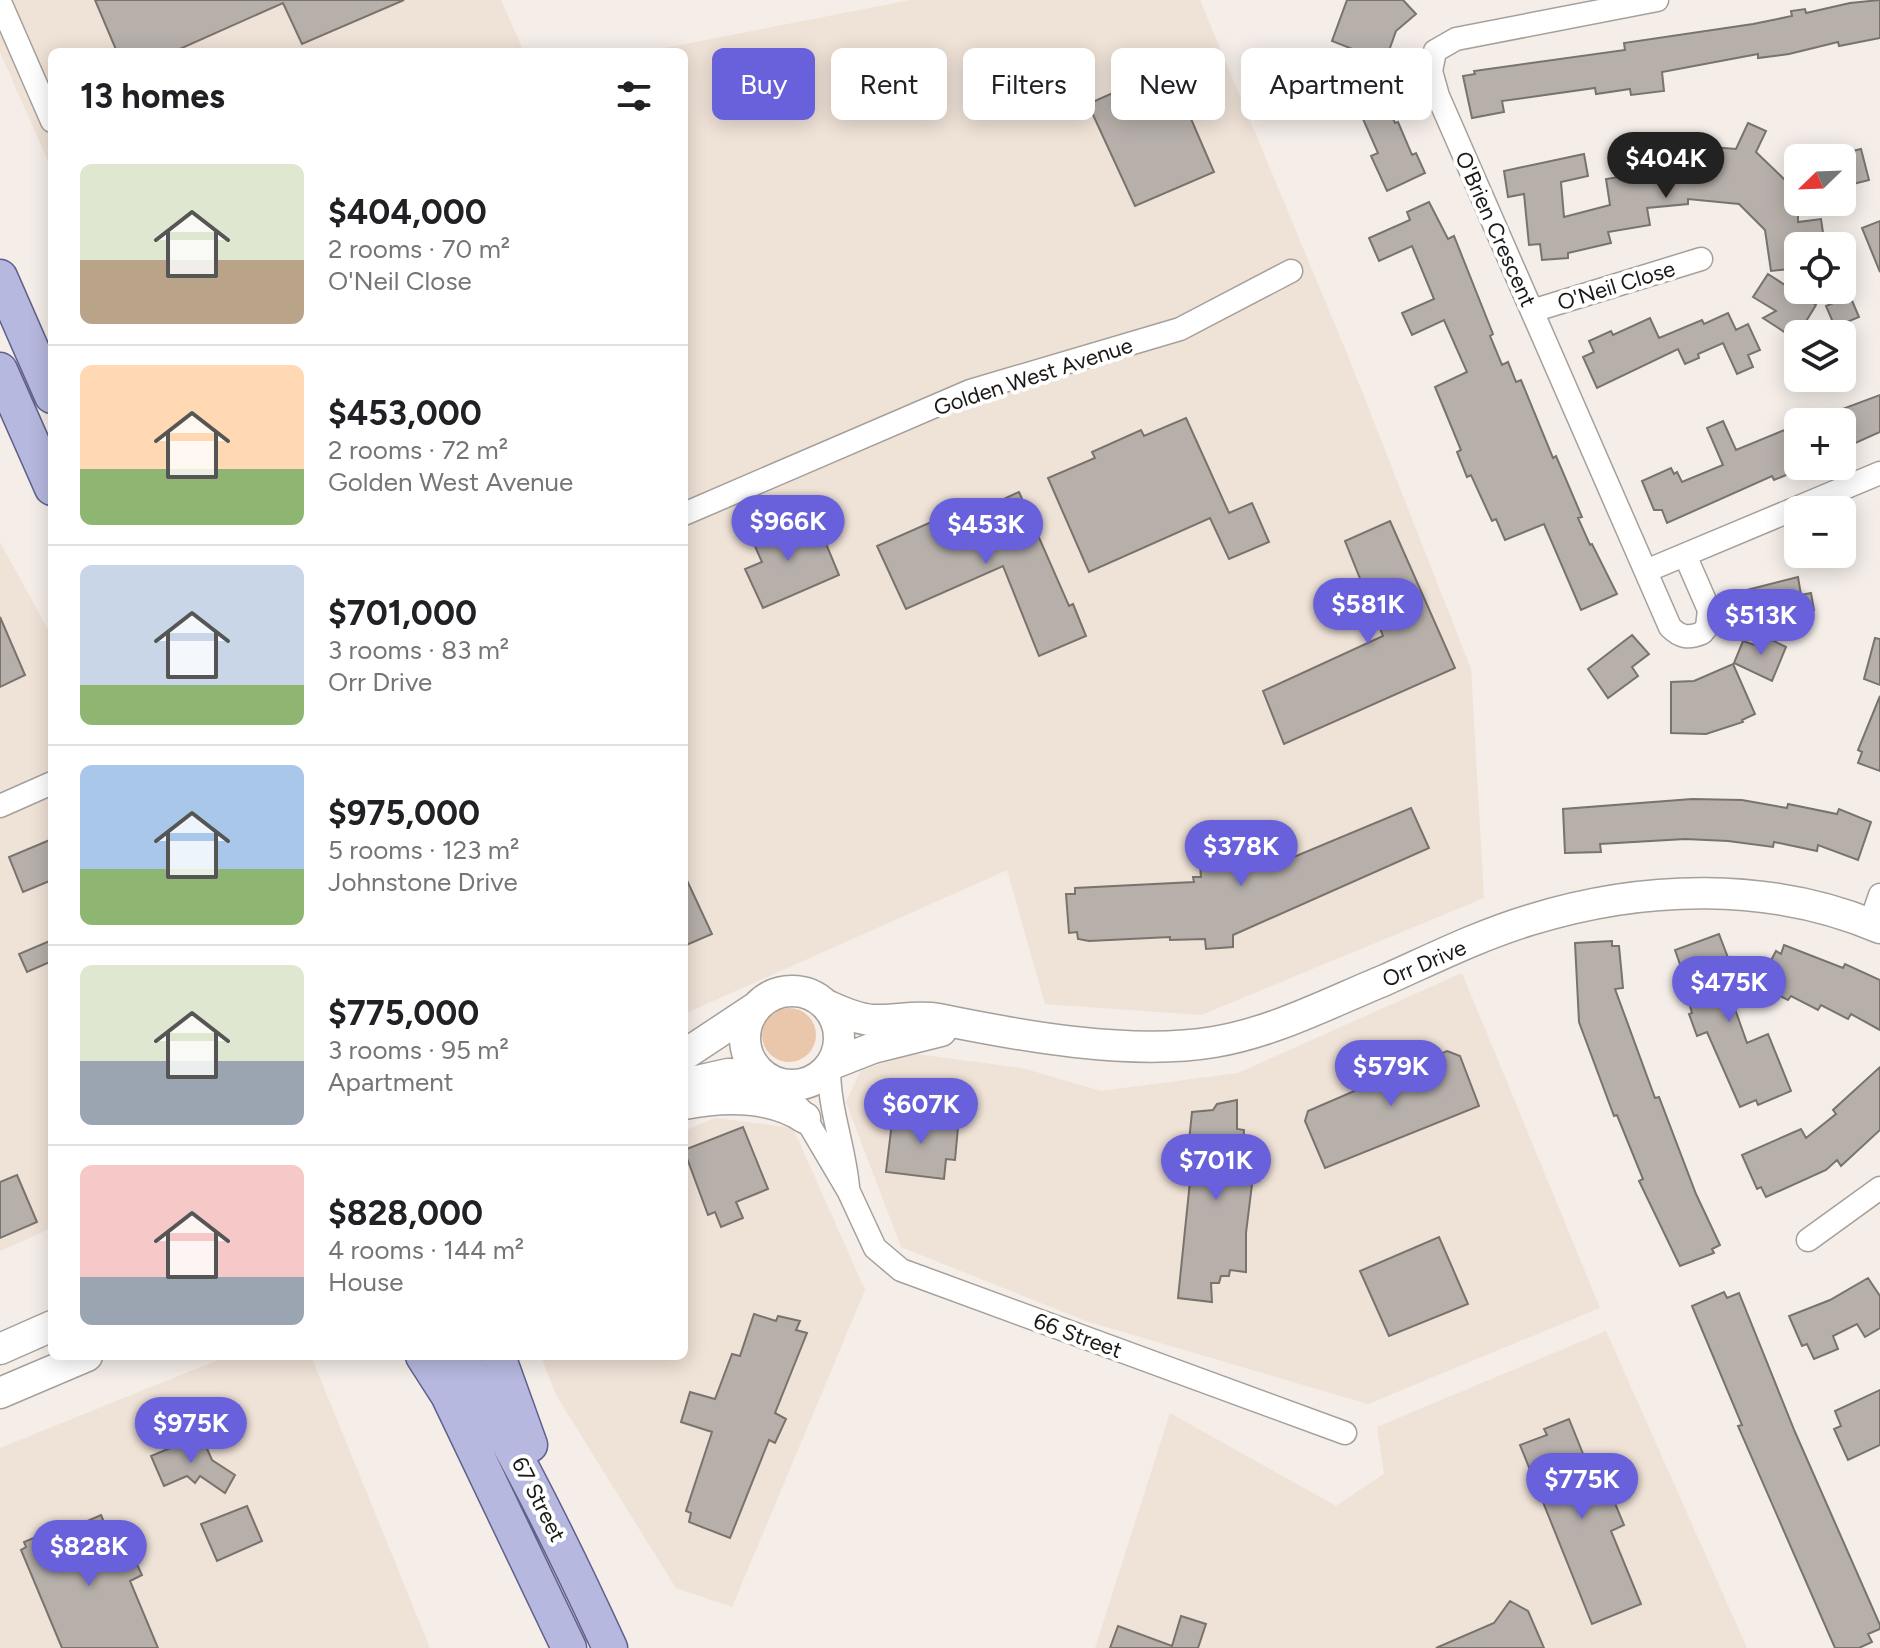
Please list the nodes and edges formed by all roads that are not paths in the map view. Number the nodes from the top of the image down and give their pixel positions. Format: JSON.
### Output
{"nodes":[{"id":1,"x":1657,"y":0,"type":"edge"},
{"id":2,"x":0,"y":2,"type":"edge"},
{"id":3,"x":48,"y":112,"type":"edge"},
{"id":4,"x":1701,"y":259,"type":"dead end"},
{"id":5,"x":1291,"y":271,"type":"dead end"},
{"id":6,"x":0,"y":277,"type":"edge"},
{"id":7,"x":1532,"y":311,"type":"junction"},
{"id":8,"x":0,"y":370,"type":"edge"},
{"id":9,"x":48,"y":387,"type":"edge"},
{"id":10,"x":1880,"y":473,"type":"edge"},
{"id":11,"x":48,"y":479,"type":"edge"},
{"id":12,"x":688,"y":512,"type":"edge"},
{"id":13,"x":1685,"y":555,"type":"junction"},
{"id":14,"x":1646,"y":571,"type":"junction"},
{"id":15,"x":48,"y":785,"type":"edge"},
{"id":16,"x":0,"y":806,"type":"edge"},
{"id":17,"x":1877,"y":916,"type":"edge"},
{"id":18,"x":826,"y":1005,"type":"junction"},
{"id":19,"x":755,"y":1008,"type":"junction"},
{"id":20,"x":968,"y":1025,"type":"junction"},
{"id":21,"x":688,"y":1052,"type":"edge"},
{"id":22,"x":831,"y":1066,"type":"junction"},
{"id":23,"x":767,"y":1078,"type":"junction"},
{"id":24,"x":688,"y":1083,"type":"edge"},
{"id":25,"x":688,"y":1103,"type":"edge"},
{"id":26,"x":805,"y":1118,"type":"junction"},
{"id":27,"x":1880,"y":1188,"type":"edge"},
{"id":28,"x":849,"y":1192,"type":"junction"},
{"id":29,"x":1808,"y":1240,"type":"dead end"},
{"id":30,"x":48,"y":1328,"type":"edge"},
{"id":31,"x":0,"y":1349,"type":"edge"},
{"id":32,"x":78,"y":1360,"type":"edge"},
{"id":33,"x":426,"y":1360,"type":"edge"},
{"id":34,"x":461,"y":1360,"type":"edge"},
{"id":35,"x":500,"y":1360,"type":"edge"},
{"id":36,"x":0,"y":1393,"type":"edge"},
{"id":37,"x":1345,"y":1433,"type":"dead end"},
{"id":38,"x":554,"y":1526,"type":"junction"},
{"id":39,"x":569,"y":1648,"type":"edge"},
{"id":40,"x":610,"y":1648,"type":"edge"}],
"edges":[{"from":1,"to":7,"type":"street","name":"O'Brien Crescent"},
{"from":2,"to":3,"type":"street"},
{"from":4,"to":7,"type":"street","name":"O'Neil Close"},
{"from":5,"to":12,"type":"street","name":"Golden West Avenue"},
{"from":6,"to":9,"type":"main road"},
{"from":7,"to":14,"type":"street","name":"O'Brien Crescent"},
{"from":8,"to":11,"type":"main road"},
{"from":10,"to":13,"type":"street"},
{"from":13,"to":14,"type":"street"},
{"from":13,"to":14,"type":"street","name":"O'Brien Crescent"},
{"from":15,"to":16,"type":"street"},
{"from":17,"to":20,"type":"street","name":"Orr Drive"},
{"from":18,"to":19,"type":"street"},
{"from":18,"to":20,"type":"street","name":"Orr Drive"},
{"from":18,"to":22,"type":"street"},
{"from":19,"to":21,"type":"street"},
{"from":19,"to":23,"type":"street"},
{"from":20,"to":22,"type":"street","name":"Orr Drive"},
{"from":22,"to":23,"type":"street"},
{"from":22,"to":28,"type":"street","name":"66 Street"},
{"from":23,"to":24,"type":"street"},
{"from":23,"to":26,"type":"street","name":"66 Street"},
{"from":25,"to":26,"type":"street"},
{"from":26,"to":28,"type":"street","name":"66 Street"},
{"from":27,"to":29,"type":"street"},
{"from":28,"to":37,"type":"street","name":"66 Street"},
{"from":30,"to":31,"type":"street"},
{"from":32,"to":36,"type":"street"},
{"from":33,"to":39,"type":"main road","name":"67 Street"},
{"from":34,"to":38,"type":"main road","name":"67 Street"},
{"from":35,"to":38,"type":"main road"},
{"from":38,"to":40,"type":"main road","name":"67 Street"}]}
